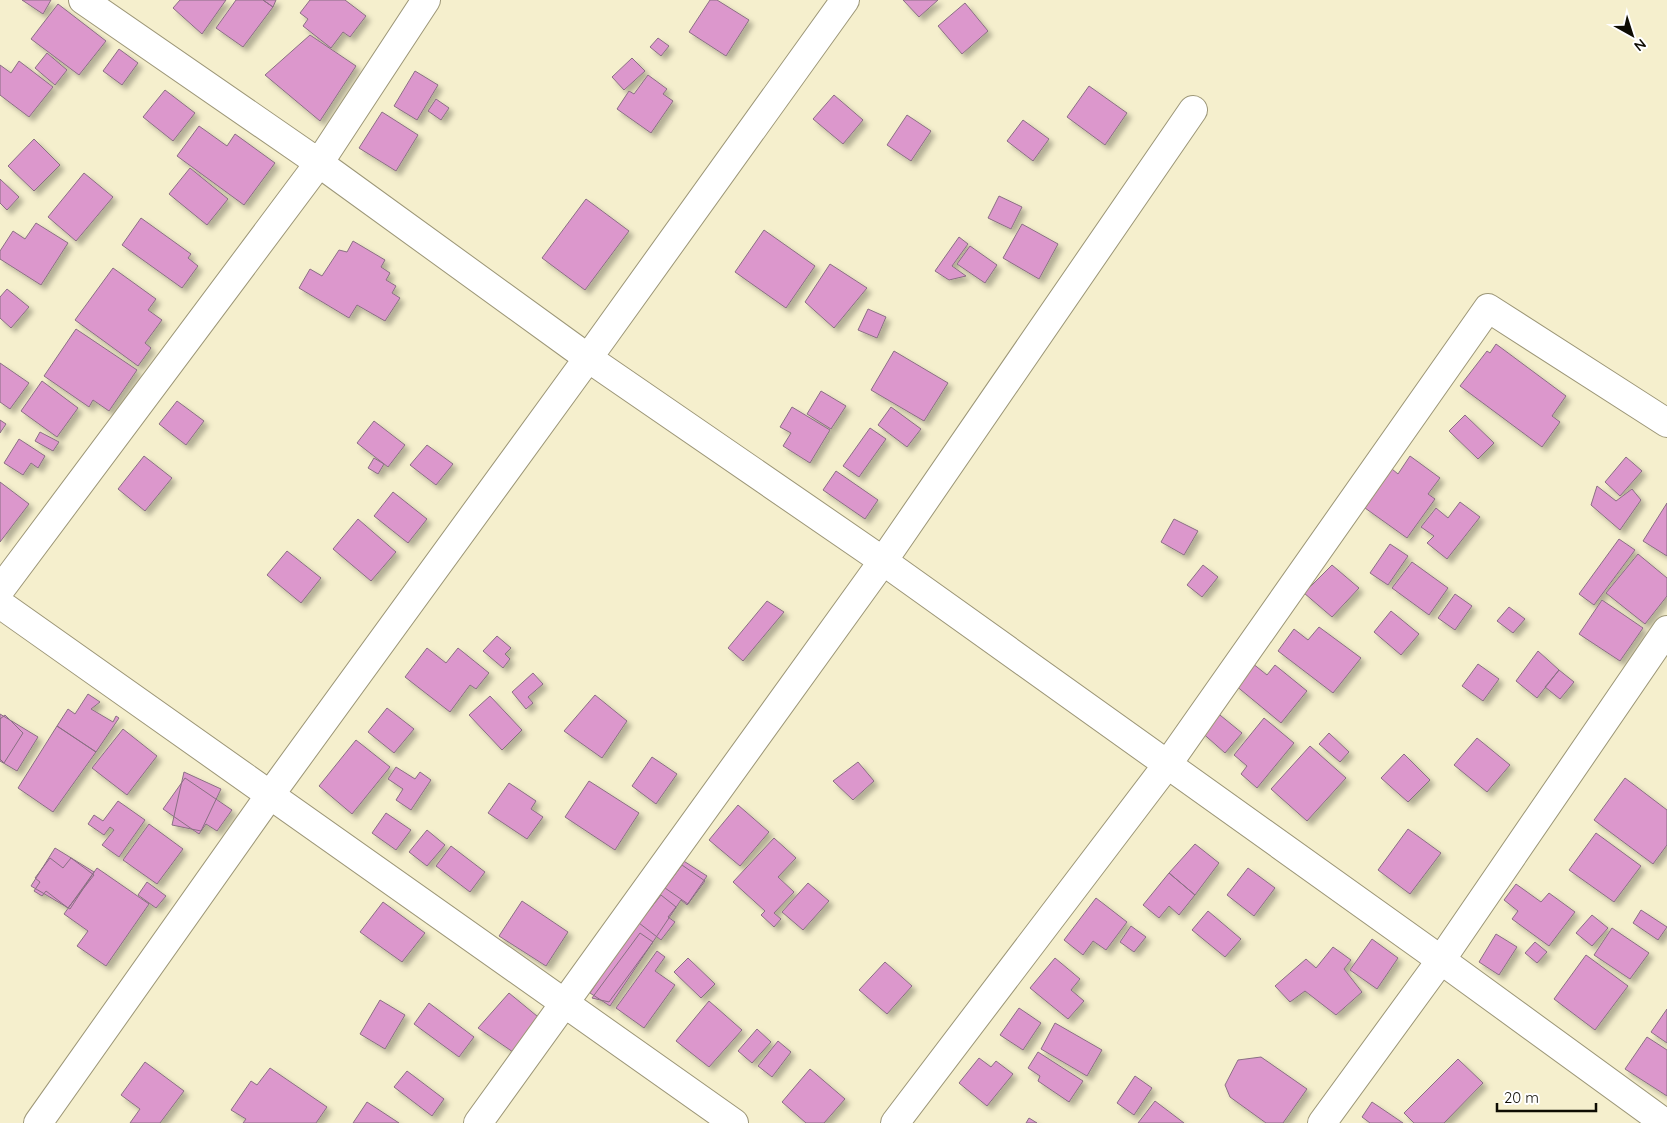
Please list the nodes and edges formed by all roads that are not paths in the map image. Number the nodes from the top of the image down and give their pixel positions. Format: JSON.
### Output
{"nodes":[{"id":1,"x":83,"y":0,"type":"edge"},
{"id":2,"x":426,"y":0,"type":"edge"},
{"id":3,"x":845,"y":0,"type":"edge"},
{"id":4,"x":1193,"y":110,"type":"dead end"},
{"id":5,"x":319,"y":163,"type":"junction"},
{"id":6,"x":588,"y":358,"type":"junction"},
{"id":7,"x":1667,"y":423,"type":"edge"},
{"id":8,"x":883,"y":561,"type":"junction"},
{"id":9,"x":0,"y":590,"type":"edge"},
{"id":10,"x":0,"y":604,"type":"edge"},
{"id":11,"x":1667,"y":630,"type":"edge"},
{"id":12,"x":1167,"y":765,"type":"junction"},
{"id":13,"x":270,"y":795,"type":"junction"},
{"id":14,"x":1441,"y":960,"type":"junction"},
{"id":15,"x":565,"y":1002,"type":"junction"},
{"id":16,"x":38,"y":1123,"type":"edge"},
{"id":17,"x":478,"y":1123,"type":"edge"},
{"id":18,"x":734,"y":1123,"type":"edge"},
{"id":19,"x":894,"y":1123,"type":"edge"},
{"id":20,"x":1322,"y":1123,"type":"edge"},
{"id":21,"x":1665,"y":1123,"type":"edge"}],
"edges":[{"from":1,"to":5,"type":"street"},
{"from":2,"to":5,"type":"street"},
{"from":3,"to":6,"type":"street"},
{"from":4,"to":8,"type":"street"},
{"from":5,"to":6,"type":"street"},
{"from":5,"to":9,"type":"street"},
{"from":6,"to":8,"type":"street"},
{"from":6,"to":13,"type":"street"},
{"from":7,"to":12,"type":"street"},
{"from":8,"to":12,"type":"street"},
{"from":8,"to":15,"type":"street"},
{"from":10,"to":13,"type":"street"},
{"from":11,"to":14,"type":"street"},
{"from":12,"to":14,"type":"street"},
{"from":12,"to":19,"type":"street"},
{"from":13,"to":15,"type":"street"},
{"from":13,"to":16,"type":"street"},
{"from":14,"to":20,"type":"street"},
{"from":14,"to":21,"type":"street"},
{"from":15,"to":17,"type":"street"},
{"from":15,"to":18,"type":"street"}]}
